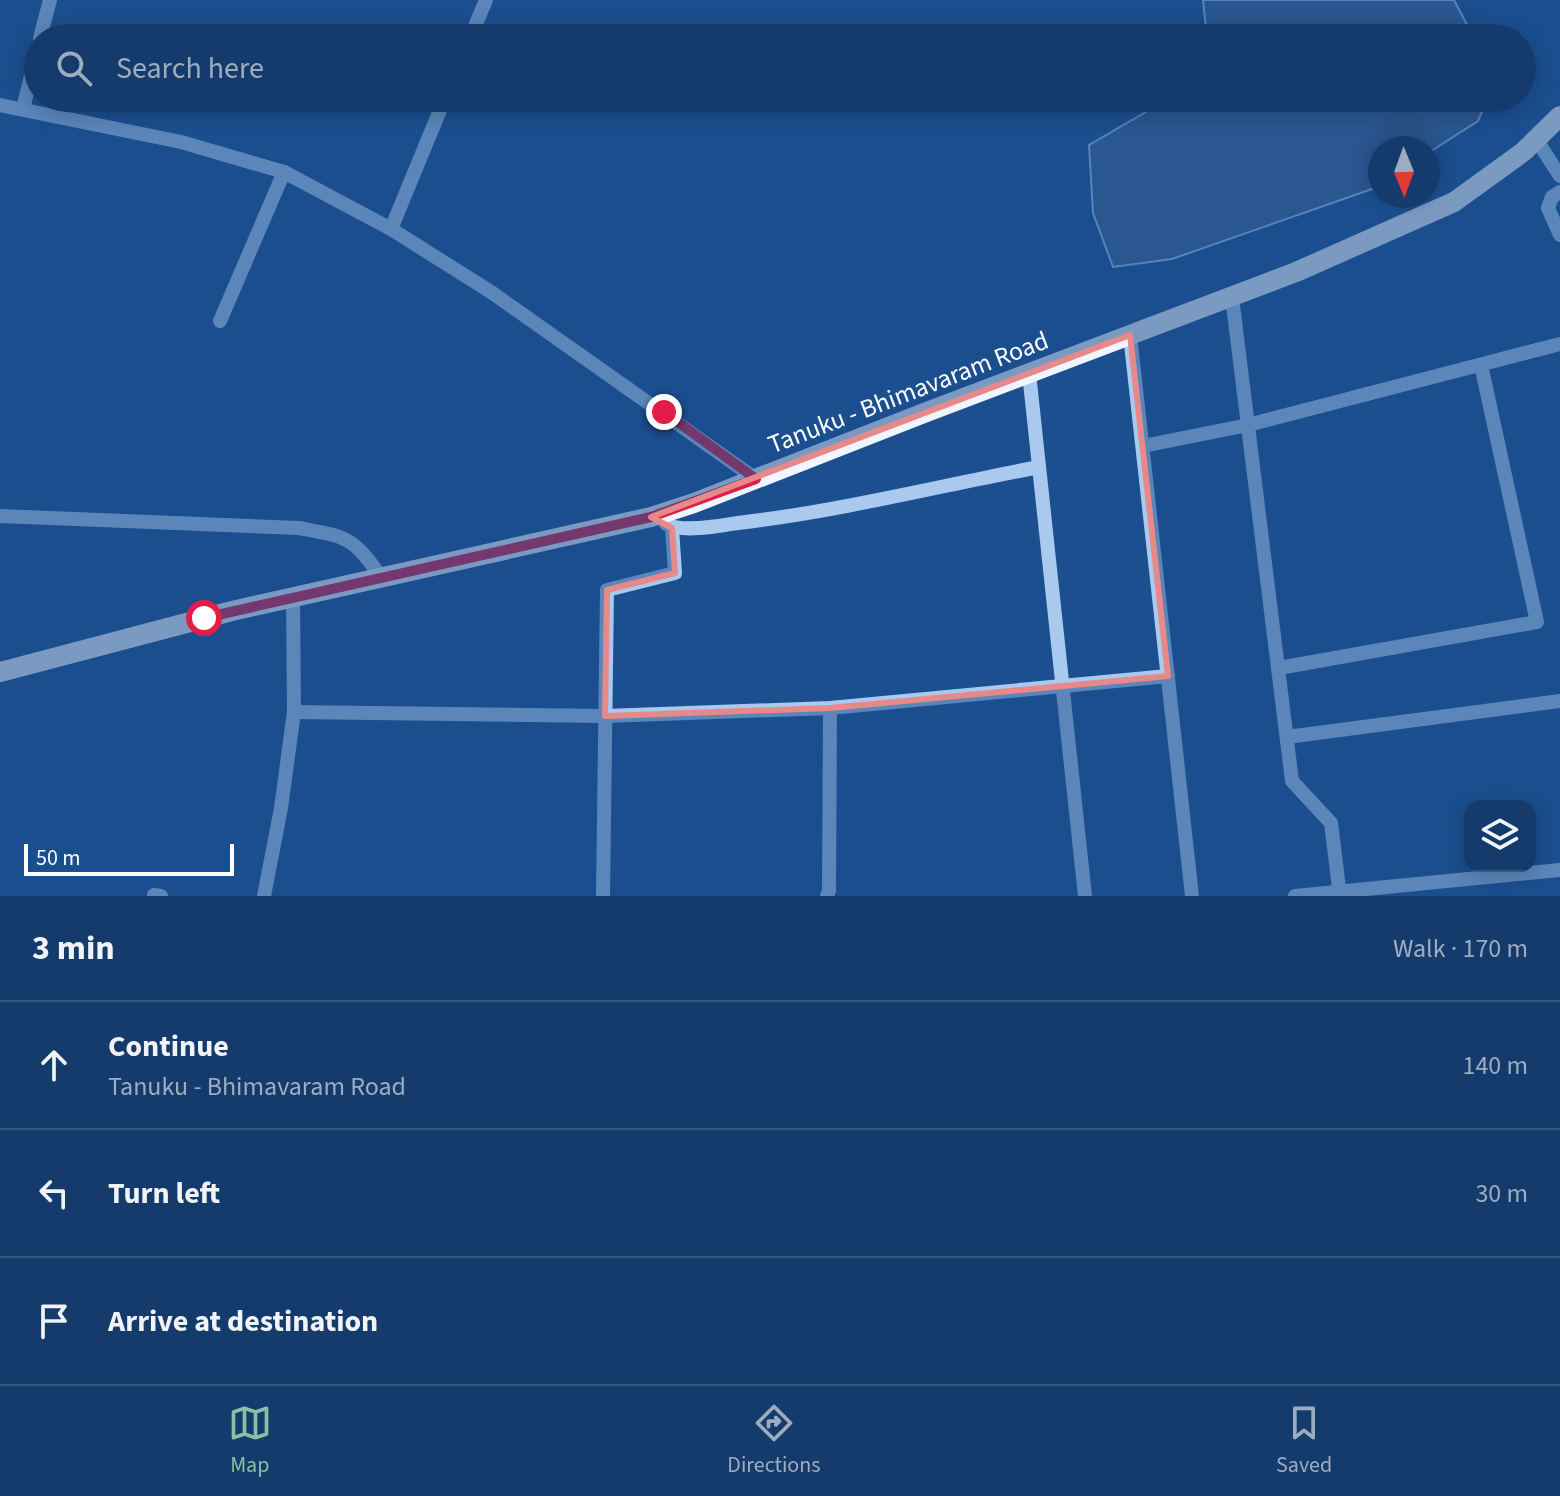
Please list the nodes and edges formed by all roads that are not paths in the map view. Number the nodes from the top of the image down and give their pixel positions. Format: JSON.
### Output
{"nodes":[{"id":1,"x":50,"y":0,"type":"edge"},
{"id":2,"x":486,"y":0,"type":"edge"},
{"id":3,"x":44,"y":24,"type":"edge"},
{"id":4,"x":476,"y":24,"type":"edge"},
{"id":5,"x":0,"y":105,"type":"edge"},
{"id":6,"x":24,"y":105,"type":"edge"},
{"id":7,"x":23,"y":109,"type":"joint"},
{"id":8,"x":37,"y":112,"type":"edge"},
{"id":9,"x":439,"y":112,"type":"edge"},
{"id":10,"x":1560,"y":116,"type":"edge"},
{"id":11,"x":1536,"y":139,"type":"junction"},
{"id":12,"x":284,"y":172,"type":"junction"},
{"id":13,"x":1560,"y":176,"type":"edge"},
{"id":14,"x":1560,"y":192,"type":"edge"},
{"id":15,"x":391,"y":229,"type":"junction"},
{"id":16,"x":1560,"y":235,"type":"edge"},
{"id":17,"x":1232,"y":297,"type":"junction"},
{"id":18,"x":220,"y":321,"type":"dead end"},
{"id":19,"x":1130,"y":335,"type":"junction"},
{"id":20,"x":1560,"y":344,"type":"edge"},
{"id":21,"x":1481,"y":365,"type":"junction"},
{"id":22,"x":1029,"y":373,"type":"junction"},
{"id":23,"x":1248,"y":425,"type":"junction"},
{"id":24,"x":1143,"y":446,"type":"junction"},
{"id":25,"x":1039,"y":467,"type":"junction"},
{"id":26,"x":756,"y":479,"type":"junction"},
{"id":27,"x":0,"y":516,"type":"edge"},
{"id":28,"x":651,"y":517,"type":"junction"},
{"id":29,"x":672,"y":528,"type":"junction"},
{"id":30,"x":381,"y":577,"type":"junction"},
{"id":31,"x":293,"y":597,"type":"junction"},
{"id":32,"x":1279,"y":668,"type":"junction"},
{"id":33,"x":0,"y":672,"type":"edge"},
{"id":34,"x":1168,"y":676,"type":"junction"},
{"id":35,"x":1062,"y":686,"type":"junction"},
{"id":36,"x":1560,"y":701,"type":"edge"},
{"id":37,"x":830,"y":708,"type":"junction"},
{"id":38,"x":294,"y":712,"type":"junction"},
{"id":39,"x":605,"y":716,"type":"junction"},
{"id":40,"x":1287,"y":737,"type":"junction"},
{"id":41,"x":1560,"y":870,"type":"edge"},
{"id":42,"x":1340,"y":894,"type":"edge"},
{"id":43,"x":154,"y":895,"type":"edge"},
{"id":44,"x":161,"y":896,"type":"edge"},
{"id":45,"x":264,"y":896,"type":"edge"},
{"id":46,"x":603,"y":896,"type":"edge"},
{"id":47,"x":827,"y":896,"type":"edge"},
{"id":48,"x":1085,"y":896,"type":"edge"},
{"id":49,"x":1192,"y":896,"type":"edge"},
{"id":50,"x":1295,"y":896,"type":"edge"}],
"edges":[{"from":1,"to":3,"type":"street"},
{"from":2,"to":4,"type":"street"},
{"from":5,"to":7,"type":"street"},
{"from":6,"to":7,"type":"street"},
{"from":8,"to":12,"type":"street"},
{"from":9,"to":15,"type":"street"},
{"from":10,"to":11,"type":"main road","name":"Tanuku - Bhimavaram Road"},
{"from":11,"to":13,"type":"street"},
{"from":11,"to":17,"type":"main road","name":"Tanuku - Bhimavaram Road"},
{"from":12,"to":15,"type":"street"},
{"from":12,"to":18,"type":"street"},
{"from":14,"to":16,"type":"street"},
{"from":15,"to":26,"type":"street"},
{"from":17,"to":19,"type":"main road","name":"Tanuku - Bhimavaram Road"},
{"from":17,"to":23,"type":"street"},
{"from":19,"to":22,"type":"main road","name":"Tanuku - Bhimavaram Road"},
{"from":19,"to":24,"type":"street"},
{"from":20,"to":21,"type":"street"},
{"from":21,"to":23,"type":"street"},
{"from":21,"to":32,"type":"street"},
{"from":22,"to":25,"type":"street"},
{"from":22,"to":26,"type":"main road","name":"Tanuku - Bhimavaram Road"},
{"from":23,"to":24,"type":"street"},
{"from":23,"to":32,"type":"street"},
{"from":24,"to":34,"type":"street"},
{"from":25,"to":29,"type":"street"},
{"from":25,"to":35,"type":"street"},
{"from":26,"to":28,"type":"main road","name":"Tanuku - Bhimavaram Road"},
{"from":27,"to":30,"type":"street"},
{"from":28,"to":29,"type":"street"},
{"from":28,"to":30,"type":"main road","name":"Tanuku - Bhimavaram Road"},
{"from":29,"to":39,"type":"street"},
{"from":30,"to":31,"type":"main road","name":"Tanuku - Bhimavaram Road"},
{"from":31,"to":33,"type":"main road","name":"Tanuku - Bhimavaram Road"},
{"from":31,"to":38,"type":"street"},
{"from":32,"to":40,"type":"street"},
{"from":34,"to":35,"type":"street"},
{"from":34,"to":49,"type":"street"},
{"from":35,"to":37,"type":"street"},
{"from":35,"to":48,"type":"street"},
{"from":36,"to":40,"type":"street"},
{"from":37,"to":39,"type":"street"},
{"from":37,"to":47,"type":"street"},
{"from":38,"to":39,"type":"street"},
{"from":38,"to":45,"type":"street"},
{"from":39,"to":46,"type":"street"},
{"from":40,"to":42,"type":"street"},
{"from":41,"to":42,"type":"street"},
{"from":42,"to":50,"type":"street"},
{"from":43,"to":44,"type":"street"}]}
